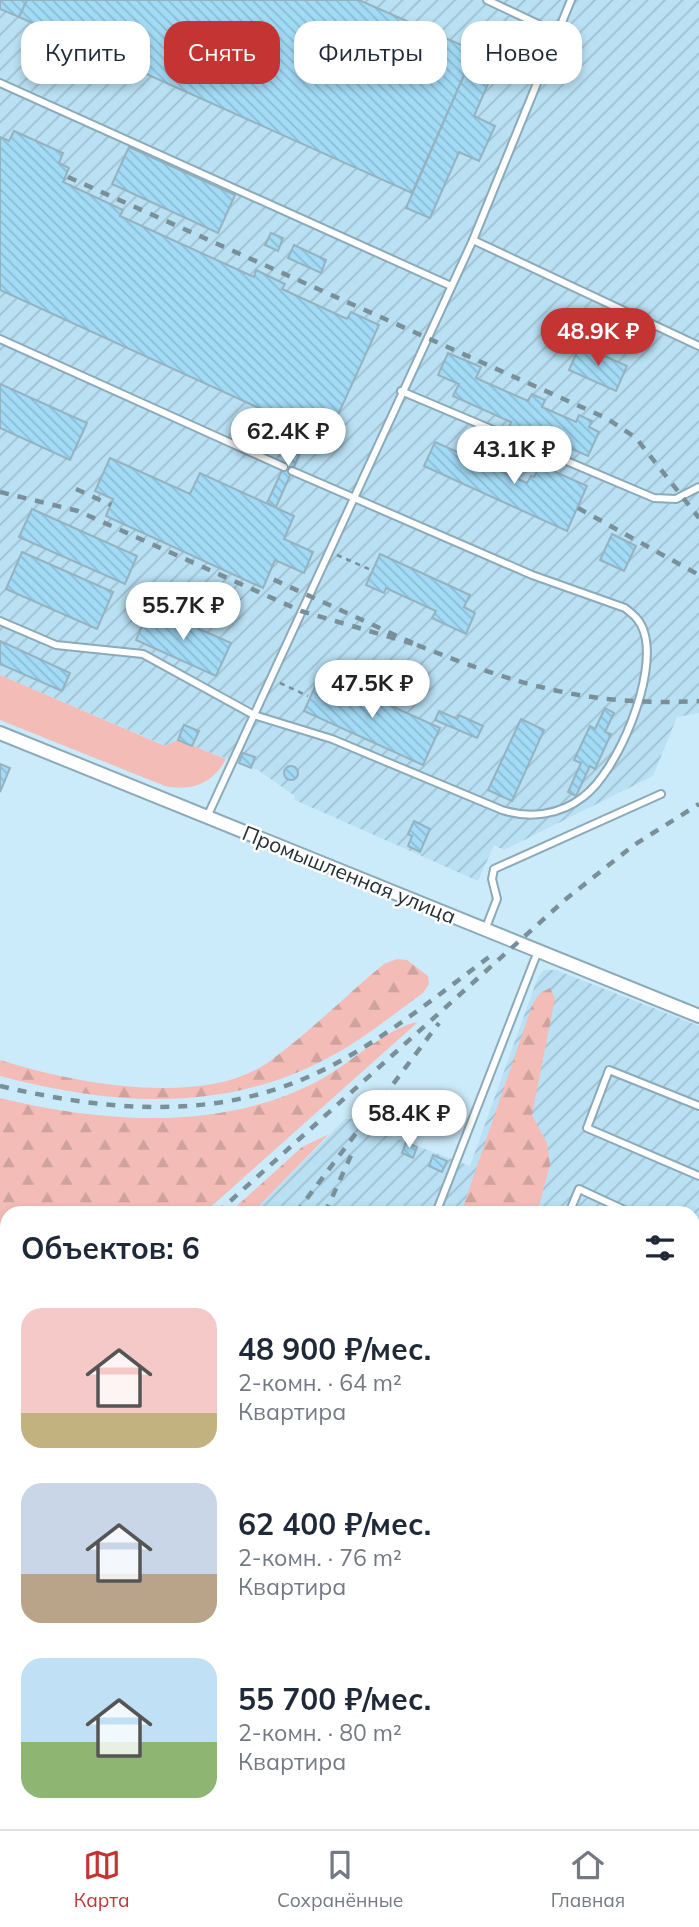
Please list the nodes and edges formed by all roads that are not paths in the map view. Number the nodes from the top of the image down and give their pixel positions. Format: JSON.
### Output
{"nodes":[{"id":1,"x":487,"y":0,"type":"edge"},
{"id":2,"x":570,"y":0,"type":"edge"},
{"id":3,"x":532,"y":21,"type":"edge"},
{"id":4,"x":562,"y":21,"type":"edge"},
{"id":5,"x":0,"y":83,"type":"edge"},
{"id":6,"x":536,"y":84,"type":"edge"},
{"id":7,"x":473,"y":240,"type":"junction"},
{"id":8,"x":450,"y":286,"type":"junction"},
{"id":9,"x":0,"y":339,"type":"edge"},
{"id":10,"x":699,"y":346,"type":"edge"},
{"id":11,"x":401,"y":391,"type":"junction"},
{"id":12,"x":284,"y":467,"type":"dead end"},
{"id":13,"x":292,"y":471,"type":"dead end"},
{"id":14,"x":699,"y":487,"type":"edge"},
{"id":15,"x":352,"y":498,"type":"junction"},
{"id":16,"x":0,"y":621,"type":"edge"},
{"id":17,"x":254,"y":715,"type":"junction"},
{"id":18,"x":0,"y":733,"type":"edge"},
{"id":19,"x":661,"y":794,"type":"dead end"},
{"id":20,"x":207,"y":817,"type":"junction"},
{"id":21,"x":485,"y":930,"type":"junction"},
{"id":22,"x":538,"y":951,"type":"junction"},
{"id":23,"x":699,"y":1016,"type":"edge"},
{"id":24,"x":699,"y":1107,"type":"edge"},
{"id":25,"x":699,"y":1176,"type":"edge"},
{"id":26,"x":439,"y":1206,"type":"edge"},
{"id":27,"x":572,"y":1206,"type":"edge"},
{"id":28,"x":616,"y":1206,"type":"edge"}],
"edges":[{"from":1,"to":3,"type":"lane"},
{"from":2,"to":4,"type":"lane"},
{"from":5,"to":8,"type":"lane"},
{"from":6,"to":7,"type":"lane"},
{"from":7,"to":8,"type":"lane"},
{"from":7,"to":10,"type":"lane"},
{"from":8,"to":11,"type":"lane"},
{"from":9,"to":12,"type":"lane"},
{"from":11,"to":14,"type":"lane"},
{"from":11,"to":15,"type":"lane"},
{"from":13,"to":15,"type":"lane"},
{"from":15,"to":17,"type":"lane"},
{"from":15,"to":17,"type":"lane"},
{"from":16,"to":17,"type":"lane"},
{"from":17,"to":20,"type":"lane"},
{"from":18,"to":20,"type":"street","name":"Промышленная улица"},
{"from":19,"to":21,"type":"lane"},
{"from":20,"to":21,"type":"street","name":"Промышленная улица"},
{"from":21,"to":22,"type":"street","name":"Промышленная улица"},
{"from":22,"to":23,"type":"street","name":"Промышленная улица"},
{"from":22,"to":26,"type":"lane"},
{"from":24,"to":25,"type":"lane"},
{"from":27,"to":28,"type":"lane"}]}
